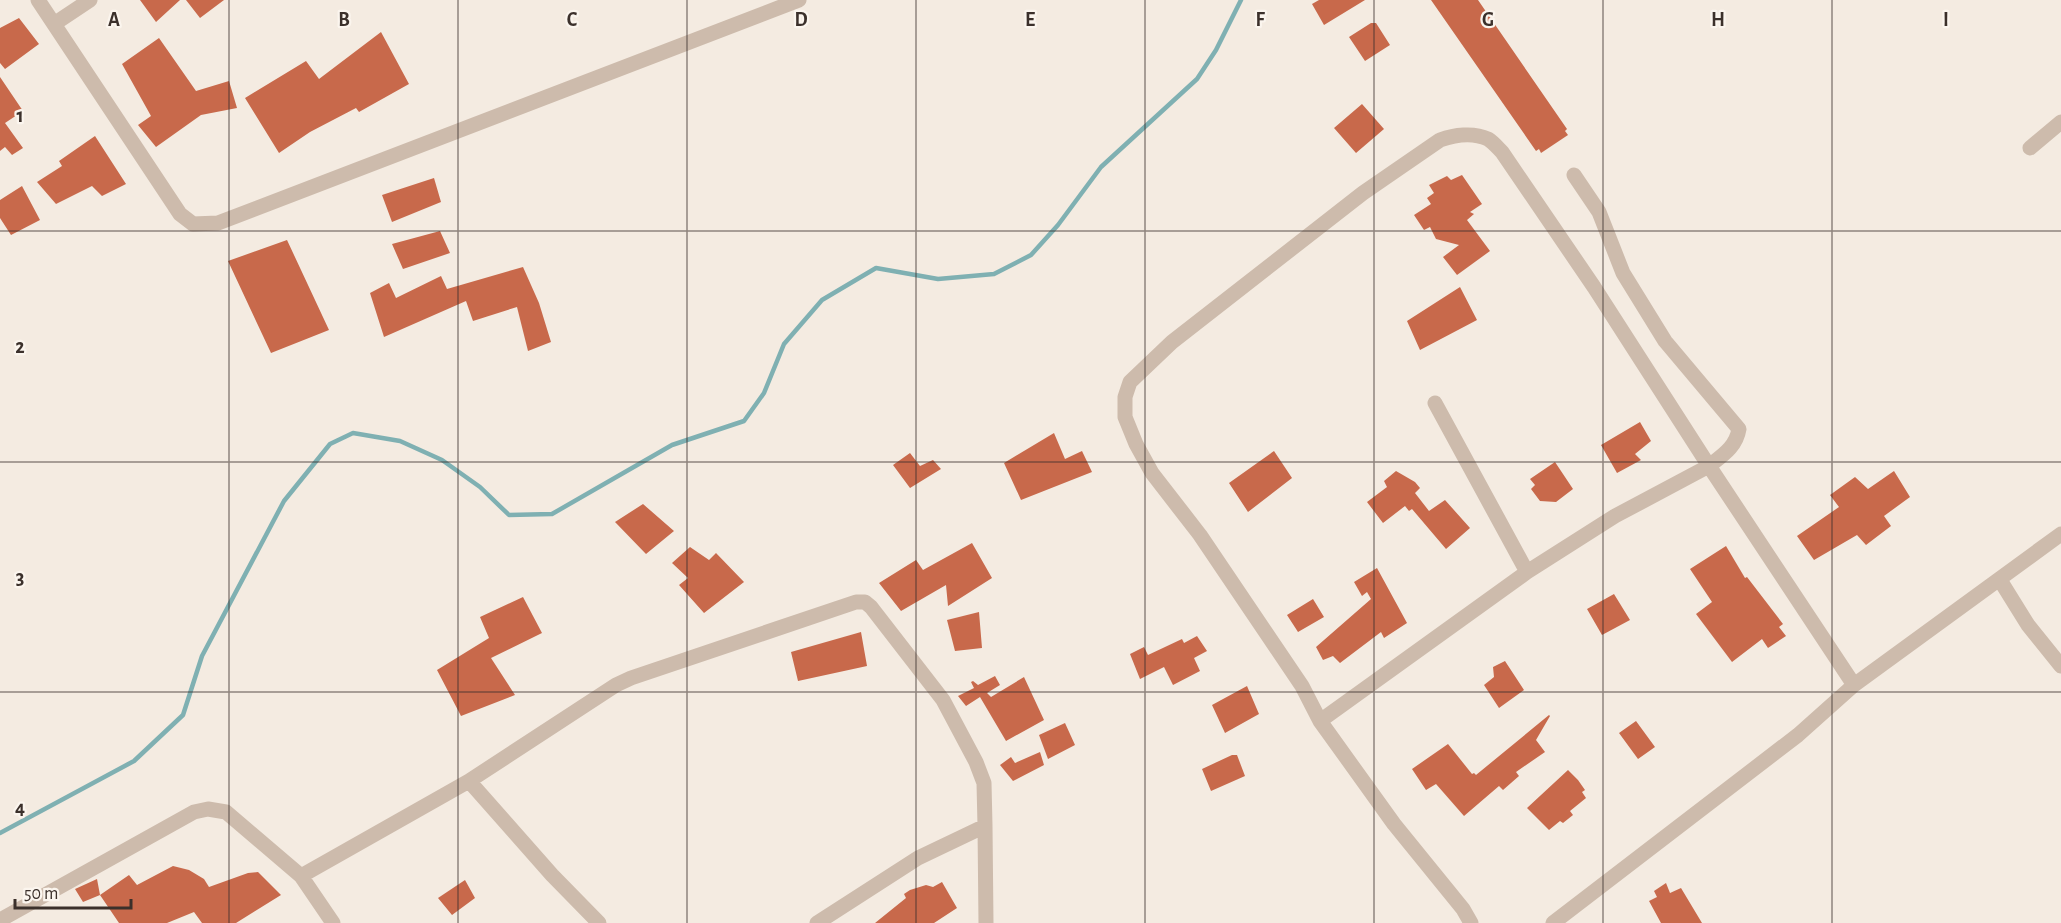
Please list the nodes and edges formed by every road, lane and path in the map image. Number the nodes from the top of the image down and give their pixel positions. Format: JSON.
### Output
{"nodes":[{"id":1,"x":38,"y":0,"type":"edge"},
{"id":2,"x":90,"y":0,"type":"edge"},
{"id":3,"x":799,"y":0,"type":"edge"},
{"id":4,"x":54,"y":24,"type":"junction"},
{"id":5,"x":2061,"y":122,"type":"edge"},
{"id":6,"x":2030,"y":148,"type":"dead end"},
{"id":7,"x":1574,"y":175,"type":"dead end"},
{"id":8,"x":1435,"y":403,"type":"dead end"},
{"id":9,"x":1709,"y":466,"type":"junction"},
{"id":10,"x":2061,"y":534,"type":"edge"},
{"id":11,"x":1527,"y":573,"type":"junction"},
{"id":12,"x":2000,"y":580,"type":"junction"},
{"id":13,"x":2061,"y":666,"type":"edge"},
{"id":14,"x":1854,"y":685,"type":"junction"},
{"id":15,"x":1320,"y":721,"type":"junction"},
{"id":16,"x":469,"y":781,"type":"junction"},
{"id":17,"x":985,"y":826,"type":"junction"},
{"id":18,"x":301,"y":876,"type":"junction"},
{"id":19,"x":0,"y":920,"type":"edge"},
{"id":20,"x":333,"y":923,"type":"edge"},
{"id":21,"x":599,"y":923,"type":"edge"},
{"id":22,"x":817,"y":923,"type":"edge"},
{"id":23,"x":987,"y":923,"type":"edge"},
{"id":24,"x":1471,"y":923,"type":"edge"},
{"id":25,"x":1553,"y":923,"type":"edge"}],
"edges":[{"from":1,"to":4,"type":"street"},
{"from":2,"to":4,"type":"street"},
{"from":3,"to":4,"type":"street"},
{"from":5,"to":6,"type":"street"},
{"from":7,"to":9,"type":"street"},
{"from":8,"to":11,"type":"street"},
{"from":9,"to":11,"type":"street"},
{"from":9,"to":14,"type":"street"},
{"from":9,"to":15,"type":"street"},
{"from":10,"to":12,"type":"street"},
{"from":11,"to":15,"type":"street"},
{"from":12,"to":13,"type":"street"},
{"from":12,"to":14,"type":"street"},
{"from":14,"to":25,"type":"street"},
{"from":15,"to":24,"type":"street"},
{"from":16,"to":17,"type":"street"},
{"from":16,"to":18,"type":"street"},
{"from":16,"to":21,"type":"street"},
{"from":17,"to":22,"type":"street"},
{"from":17,"to":23,"type":"street"},
{"from":18,"to":19,"type":"street"},
{"from":18,"to":20,"type":"street"}]}
